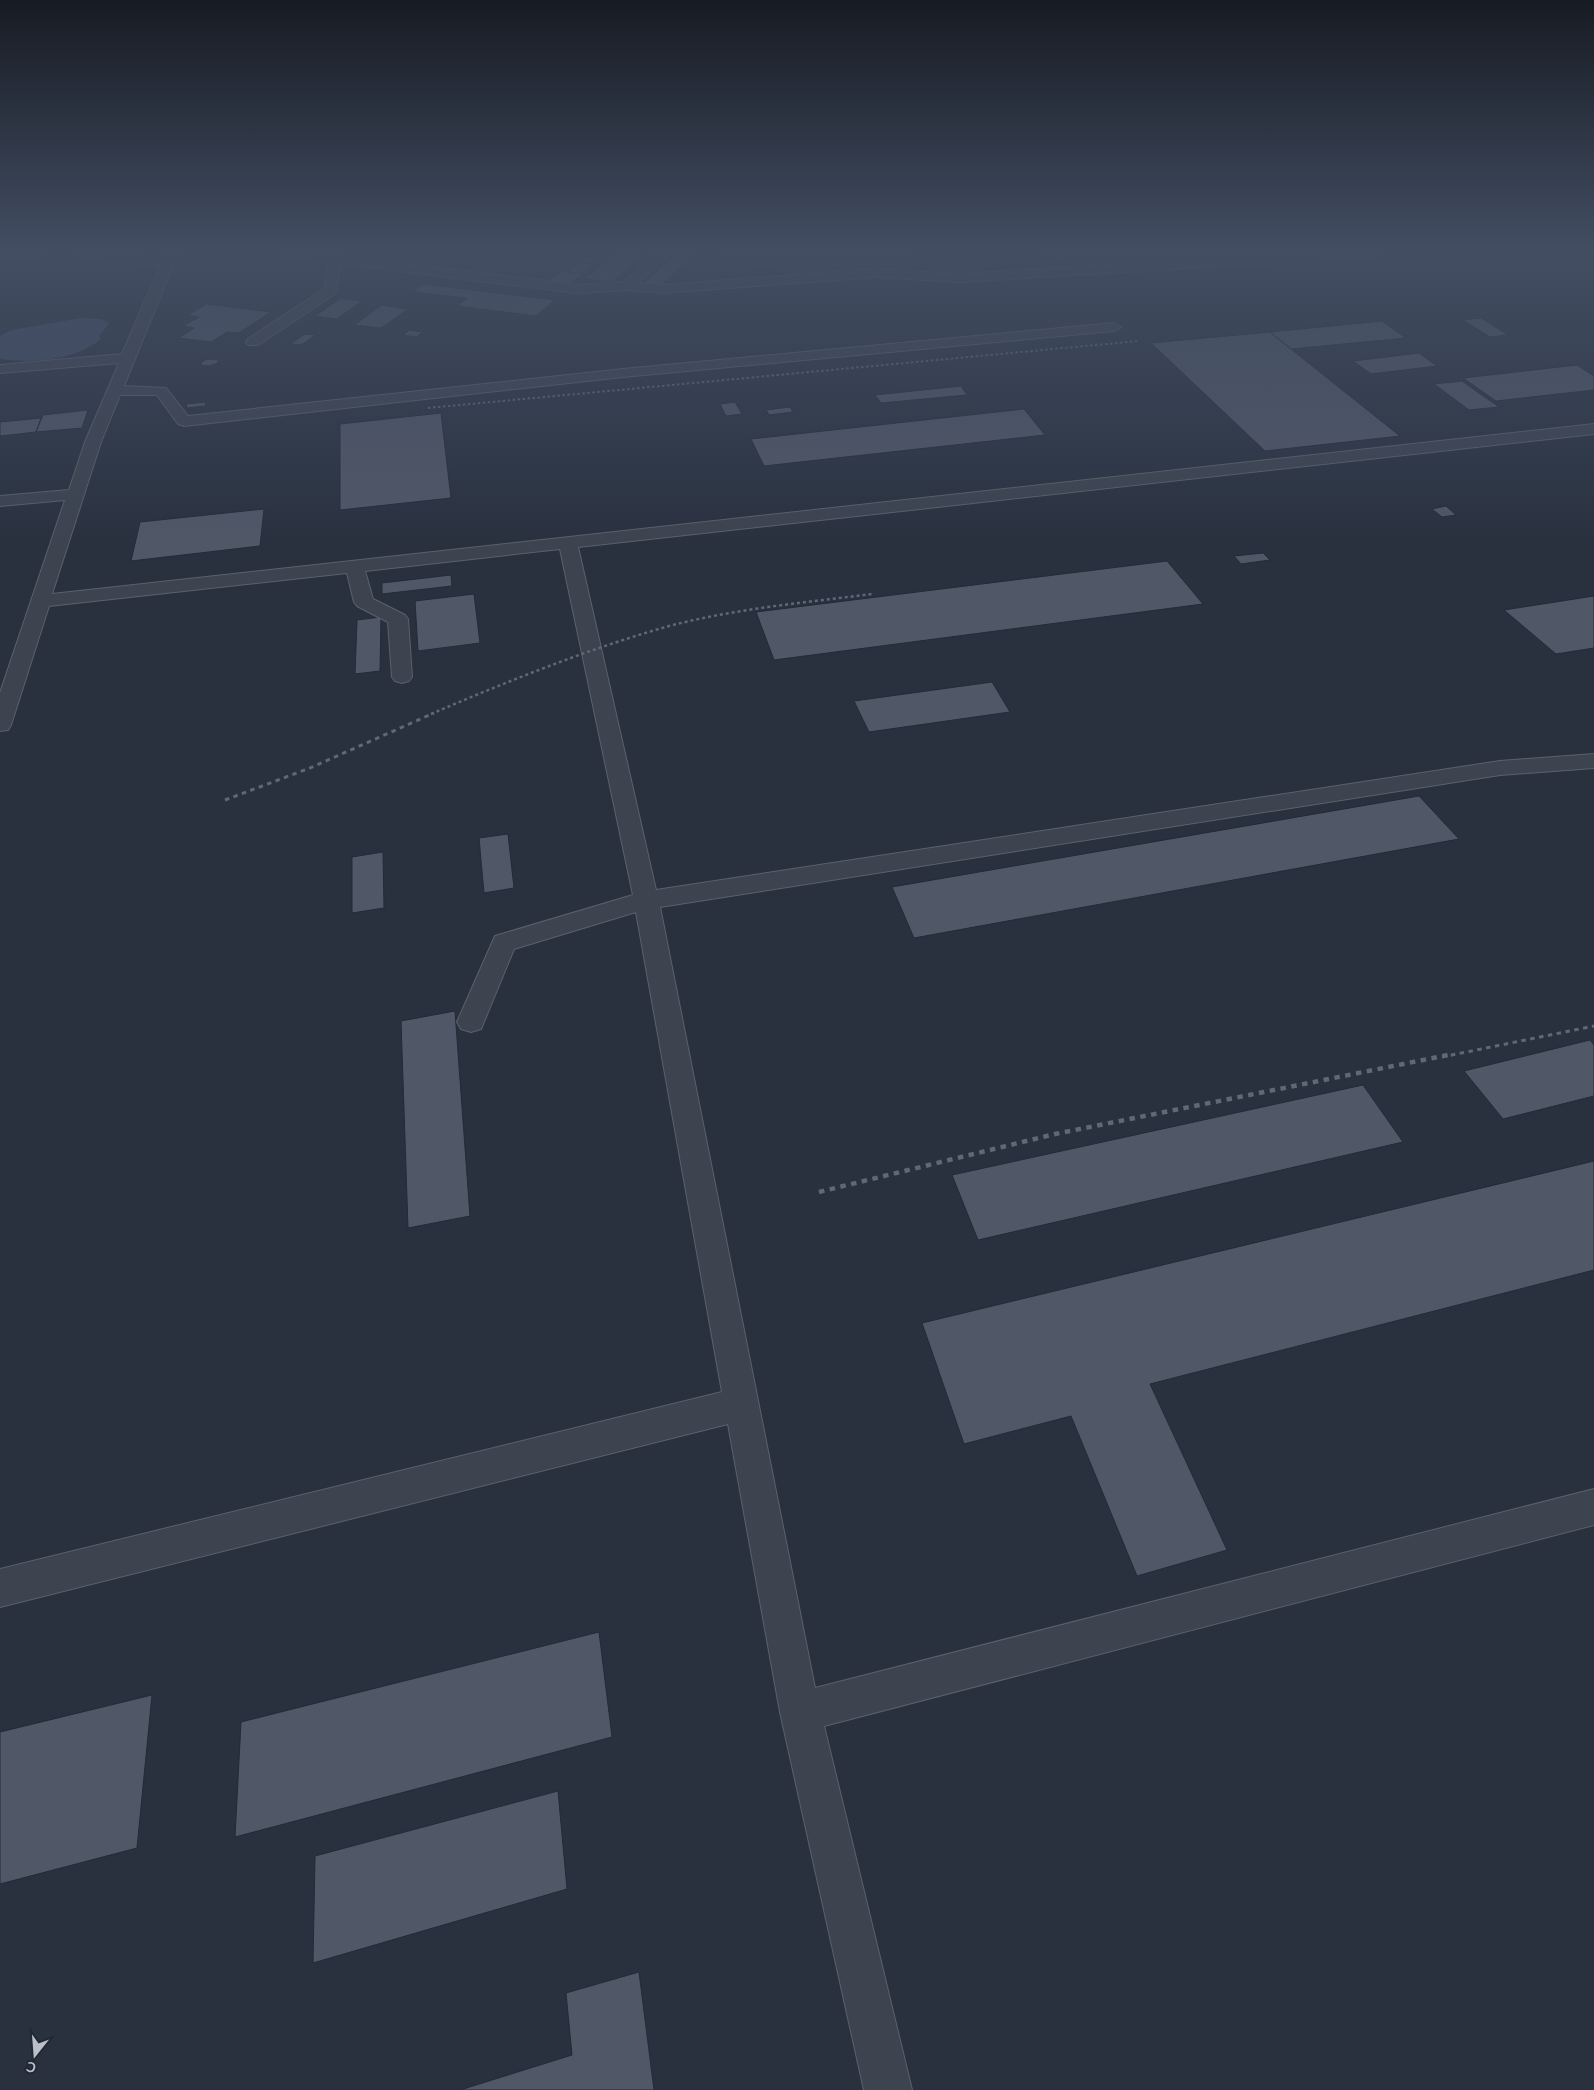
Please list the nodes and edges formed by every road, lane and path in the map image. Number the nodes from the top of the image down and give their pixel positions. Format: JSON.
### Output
{"nodes":[{"id":1,"x":131,"y":351,"type":"edge"},
{"id":2,"x":862,"y":351,"type":"edge"},
{"id":3,"x":128,"y":358,"type":"junction"},
{"id":4,"x":0,"y":368,"type":"edge"},
{"id":5,"x":115,"y":390,"type":"junction"},
{"id":6,"x":1594,"y":429,"type":"edge"},
{"id":7,"x":76,"y":494,"type":"junction"},
{"id":8,"x":0,"y":501,"type":"edge"},
{"id":9,"x":568,"y":544,"type":"junction"},
{"id":10,"x":355,"y":567,"type":"junction"},
{"id":11,"x":41,"y":601,"type":"junction"},
{"id":12,"x":402,"y":677,"type":"dead end"},
{"id":13,"x":6,"y":692,"type":"edge"},
{"id":14,"x":0,"y":725,"type":"edge"},
{"id":15,"x":1594,"y":761,"type":"edge"},
{"id":16,"x":646,"y":900,"type":"junction"},
{"id":17,"x":471,"y":1022,"type":"dead end"},
{"id":18,"x":742,"y":1404,"type":"junction"},
{"id":19,"x":1594,"y":1507,"type":"edge"},
{"id":20,"x":0,"y":1588,"type":"edge"},
{"id":21,"x":800,"y":1712,"type":"junction"},
{"id":22,"x":888,"y":2090,"type":"edge"}],
"edges":[{"from":1,"to":3,"type":"street"},
{"from":2,"to":5,"type":"street"},
{"from":3,"to":4,"type":"street"},
{"from":3,"to":5,"type":"street"},
{"from":5,"to":7,"type":"street"},
{"from":6,"to":9,"type":"street"},
{"from":7,"to":8,"type":"street"},
{"from":7,"to":11,"type":"street"},
{"from":9,"to":10,"type":"street"},
{"from":9,"to":16,"type":"street"},
{"from":10,"to":11,"type":"street"},
{"from":10,"to":12,"type":"street"},
{"from":11,"to":13,"type":"street"},
{"from":13,"to":14,"type":"street"},
{"from":15,"to":16,"type":"street"},
{"from":16,"to":17,"type":"street"},
{"from":16,"to":18,"type":"street"},
{"from":18,"to":20,"type":"street"},
{"from":18,"to":21,"type":"street"},
{"from":19,"to":21,"type":"street"},
{"from":21,"to":22,"type":"street"}]}
